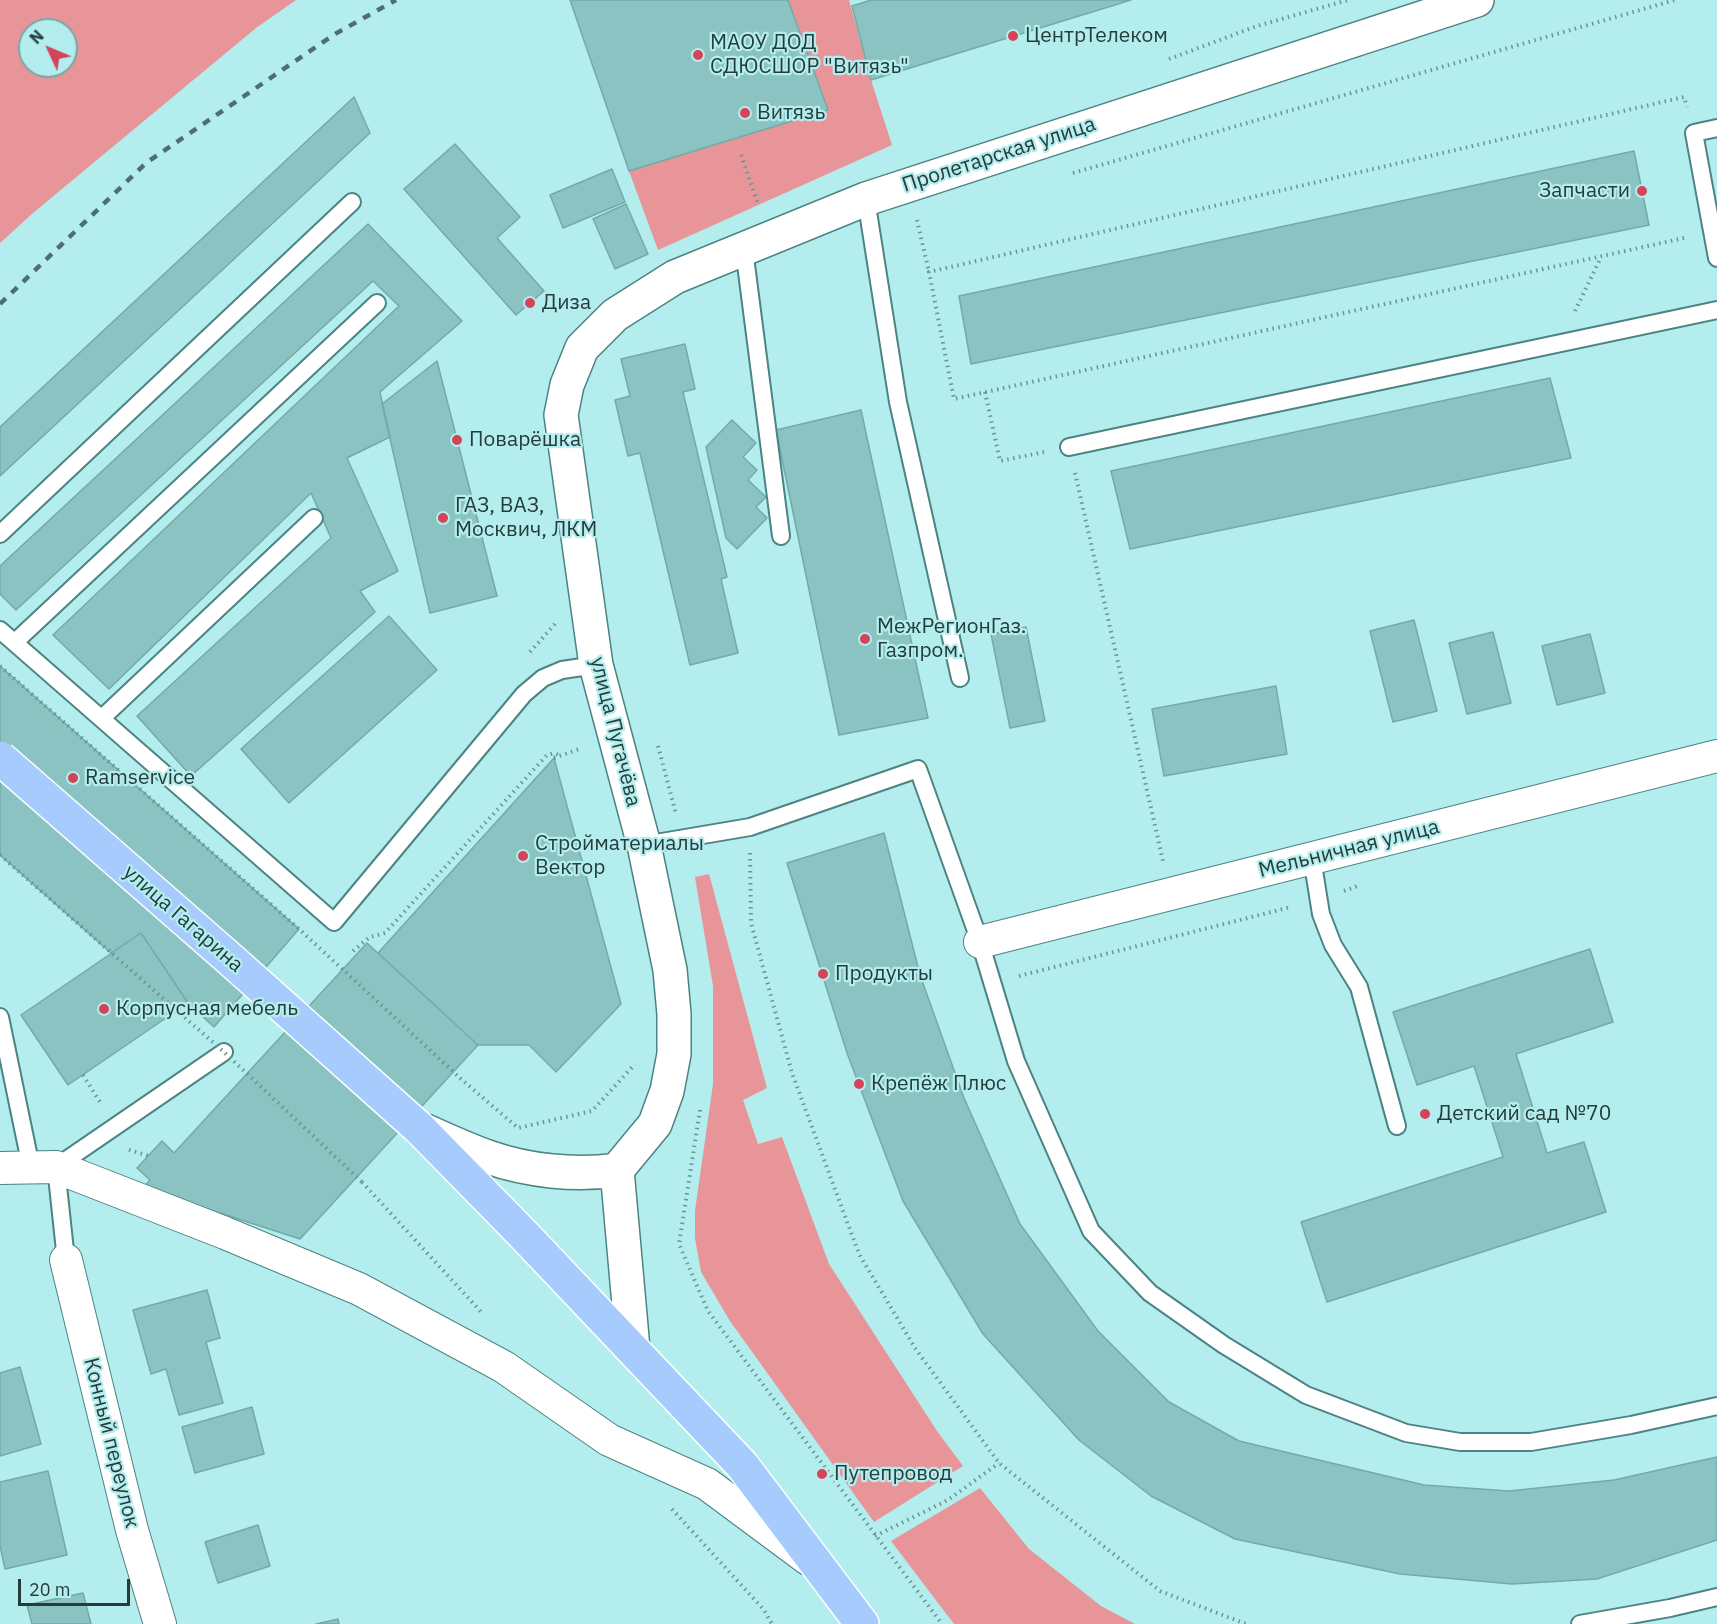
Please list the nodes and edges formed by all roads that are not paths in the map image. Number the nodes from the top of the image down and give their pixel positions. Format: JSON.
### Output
{"nodes":[{"id":1,"x":1478,"y":0,"type":"edge"},
{"id":2,"x":1717,"y":128,"type":"edge"},
{"id":3,"x":866,"y":199,"type":"junction"},
{"id":4,"x":352,"y":202,"type":"dead end"},
{"id":5,"x":744,"y":249,"type":"junction"},
{"id":6,"x":1717,"y":258,"type":"edge"},
{"id":7,"x":377,"y":303,"type":"dead end"},
{"id":8,"x":1717,"y":310,"type":"edge"},
{"id":9,"x":567,"y":385,"type":"joint"},
{"id":10,"x":1069,"y":447,"type":"road end"},
{"id":11,"x":314,"y":519,"type":"dead end"},
{"id":12,"x":0,"y":534,"type":"edge"},
{"id":13,"x":780,"y":536,"type":"dead end"},
{"id":14,"x":0,"y":630,"type":"edge"},
{"id":15,"x":15,"y":642,"type":"junction"},
{"id":16,"x":596,"y":665,"type":"junction"},
{"id":17,"x":960,"y":678,"type":"dead end"},
{"id":18,"x":102,"y":718,"type":"junction"},
{"id":19,"x":1717,"y":756,"type":"edge"},
{"id":20,"x":0,"y":758,"type":"edge"},
{"id":21,"x":644,"y":844,"type":"junction"},
{"id":22,"x":1312,"y":858,"type":"junction"},
{"id":23,"x":980,"y":942,"type":"junction"},
{"id":24,"x":0,"y":1017,"type":"edge"},
{"id":25,"x":224,"y":1052,"type":"road end"},
{"id":26,"x":1397,"y":1126,"type":"dead end"},
{"id":27,"x":419,"y":1128,"type":"junction"},
{"id":28,"x":44,"y":1167,"type":"junction"},
{"id":29,"x":0,"y":1168,"type":"edge"},
{"id":30,"x":617,"y":1170,"type":"junction"},
{"id":31,"x":66,"y":1260,"type":"joint"},
{"id":32,"x":633,"y":1349,"type":"junction"},
{"id":33,"x":1717,"y":1406,"type":"edge"},
{"id":34,"x":821,"y":1569,"type":"junction"},
{"id":35,"x":1717,"y":1597,"type":"edge"},
{"id":36,"x":160,"y":1624,"type":"edge"},
{"id":37,"x":862,"y":1624,"type":"edge"},
{"id":38,"x":1580,"y":1624,"type":"edge"}],
"edges":[{"from":1,"to":3,"type":"main road","name":"Пролетарская улица"},
{"from":2,"to":6,"type":"lane"},
{"from":3,"to":5,"type":"main road","name":"Пролетарская улица"},
{"from":3,"to":17,"type":"lane"},
{"from":4,"to":12,"type":"lane"},
{"from":5,"to":9,"type":"main road","name":"Пролетарская улица"},
{"from":5,"to":13,"type":"lane"},
{"from":7,"to":15,"type":"lane"},
{"from":8,"to":10,"type":"lane"},
{"from":9,"to":16,"type":"main road","name":"улица Пугачёва"},
{"from":11,"to":18,"type":"lane"},
{"from":14,"to":15,"type":"lane"},
{"from":15,"to":18,"type":"lane"},
{"from":16,"to":18,"type":"lane"},
{"from":16,"to":21,"type":"main road","name":"улица Пугачёва"},
{"from":19,"to":22,"type":"street","name":"Мельничная улица"},
{"from":20,"to":27,"type":"main road","name":"улица Гагарина","bridge":true},
{"from":21,"to":23,"type":"lane"},
{"from":21,"to":30,"type":"main road","name":"улица Пугачёва"},
{"from":22,"to":23,"type":"street","name":"Мельничная улица"},
{"from":22,"to":26,"type":"lane"},
{"from":23,"to":33,"type":"lane"},
{"from":24,"to":28,"type":"lane"},
{"from":25,"to":28,"type":"lane"},
{"from":27,"to":30,"type":"main road"},
{"from":27,"to":32,"type":"main road","name":"улица Гагарина"},
{"from":28,"to":29,"type":"street"},
{"from":28,"to":31,"type":"lane"},
{"from":28,"to":34,"type":"street"},
{"from":30,"to":32,"type":"main road"},
{"from":31,"to":36,"type":"street","name":"Конный переулок"},
{"from":32,"to":34,"type":"main road","name":"улица Гагарина"},
{"from":34,"to":37,"type":"main road","name":"улица Гагарина"},
{"from":35,"to":38,"type":"lane"}]}
